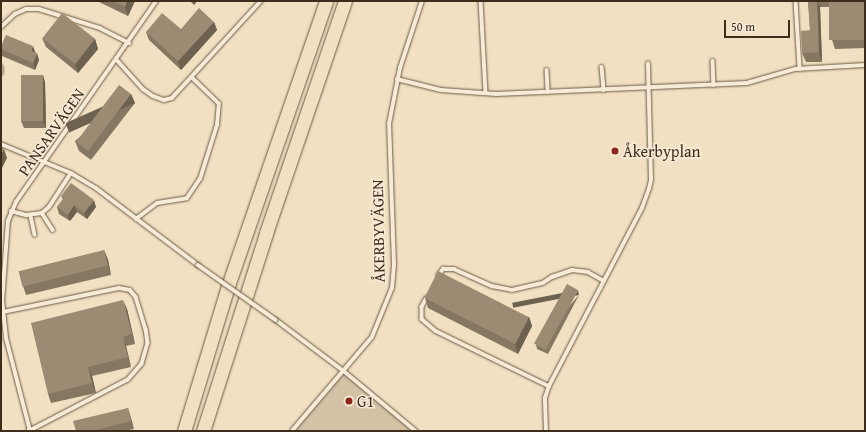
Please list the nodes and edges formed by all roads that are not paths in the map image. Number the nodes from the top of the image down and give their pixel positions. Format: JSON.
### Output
{"nodes":[{"id":1,"x":156,"y":1,"type":"edge"},
{"id":2,"x":261,"y":1,"type":"edge"},
{"id":3,"x":326,"y":1,"type":"edge"},
{"id":4,"x":345,"y":1,"type":"edge"},
{"id":5,"x":422,"y":1,"type":"edge"},
{"id":6,"x":481,"y":1,"type":"edge"},
{"id":7,"x":796,"y":1,"type":"edge"},
{"id":8,"x":1,"y":27,"type":"edge"},
{"id":9,"x":129,"y":43,"type":"junction"},
{"id":10,"x":117,"y":60,"type":"junction"},
{"id":11,"x":713,"y":61,"type":"dead end"},
{"id":12,"x":648,"y":64,"type":"dead end"},
{"id":13,"x":865,"y":65,"type":"edge"},
{"id":14,"x":1,"y":67,"type":"edge"},
{"id":15,"x":602,"y":67,"type":"dead end"},
{"id":16,"x":800,"y":69,"type":"junction"},
{"id":17,"x":547,"y":70,"type":"dead end"},
{"id":18,"x":1,"y":73,"type":"edge"},
{"id":19,"x":192,"y":78,"type":"junction"},
{"id":20,"x":397,"y":79,"type":"junction"},
{"id":21,"x":714,"y":85,"type":"junction"},
{"id":22,"x":649,"y":88,"type":"junction"},
{"id":23,"x":604,"y":90,"type":"junction"},
{"id":24,"x":548,"y":92,"type":"junction"},
{"id":25,"x":486,"y":93,"type":"junction"},
{"id":26,"x":1,"y":144,"type":"edge"},
{"id":27,"x":44,"y":162,"type":"junction"},
{"id":28,"x":71,"y":173,"type":"junction"},
{"id":29,"x":11,"y":210,"type":"junction"},
{"id":30,"x":42,"y":213,"type":"junction"},
{"id":31,"x":31,"y":216,"type":"junction"},
{"id":32,"x":136,"y":219,"type":"junction"},
{"id":33,"x":53,"y":230,"type":"dead end"},
{"id":34,"x":35,"y":235,"type":"dead end"},
{"id":35,"x":436,"y":279,"type":"edge"},
{"id":36,"x":604,"y":281,"type":"junction"},
{"id":37,"x":429,"y":293,"type":"edge"},
{"id":38,"x":1,"y":302,"type":"edge"},
{"id":39,"x":3,"y":312,"type":"junction"},
{"id":40,"x":344,"y":371,"type":"junction"},
{"id":41,"x":549,"y":386,"type":"junction"},
{"id":42,"x":30,"y":431,"type":"edge"},
{"id":43,"x":184,"y":431,"type":"edge"},
{"id":44,"x":203,"y":431,"type":"edge"},
{"id":45,"x":292,"y":431,"type":"edge"},
{"id":46,"x":416,"y":431,"type":"edge"},
{"id":47,"x":546,"y":431,"type":"edge"}],
"edges":[{"from":1,"to":9,"type":"lane","name":"PANSARVÄGEN"},
{"from":2,"to":19,"type":"lane"},
{"from":3,"to":43,"type":"highway"},
{"from":4,"to":44,"type":"highway"},
{"from":5,"to":20,"type":"lane","name":"ÅKERBYVÄGEN"},
{"from":6,"to":25,"type":"lane"},
{"from":7,"to":16,"type":"lane"},
{"from":8,"to":9,"type":"lane"},
{"from":9,"to":10,"type":"lane","name":"PANSARVÄGEN"},
{"from":10,"to":19,"type":"lane"},
{"from":10,"to":27,"type":"lane","name":"PANSARVÄGEN"},
{"from":11,"to":21,"type":"lane"},
{"from":12,"to":22,"type":"lane"},
{"from":13,"to":16,"type":"lane"},
{"from":14,"to":18,"type":"lane"},
{"from":15,"to":23,"type":"lane"},
{"from":16,"to":21,"type":"lane"},
{"from":17,"to":24,"type":"lane"},
{"from":19,"to":32,"type":"lane"},
{"from":20,"to":25,"type":"lane"},
{"from":20,"to":40,"type":"lane","name":"ÅKERBYVÄGEN"},
{"from":21,"to":22,"type":"lane"},
{"from":22,"to":23,"type":"lane"},
{"from":22,"to":36,"type":"lane"},
{"from":23,"to":24,"type":"lane"},
{"from":24,"to":25,"type":"lane"},
{"from":26,"to":27,"type":"lane"},
{"from":27,"to":28,"type":"lane"},
{"from":27,"to":29,"type":"lane","name":"PANSARVÄGEN"},
{"from":28,"to":30,"type":"lane"},
{"from":28,"to":32,"type":"lane"},
{"from":29,"to":31,"type":"lane"},
{"from":29,"to":38,"type":"lane","name":"PANSARVÄGEN"},
{"from":30,"to":31,"type":"lane"},
{"from":30,"to":33,"type":"lane"},
{"from":31,"to":34,"type":"lane"},
{"from":32,"to":40,"type":"lane","bridge":true},
{"from":35,"to":36,"type":"lane"},
{"from":36,"to":41,"type":"lane"},
{"from":37,"to":41,"type":"lane"},
{"from":38,"to":39,"type":"lane","name":"PANSARVÄGEN"},
{"from":39,"to":42,"type":"lane","name":"PANSARVÄGEN"},
{"from":39,"to":42,"type":"lane"},
{"from":40,"to":45,"type":"lane","name":"ÅKERBYVÄGEN"},
{"from":40,"to":46,"type":"lane"},
{"from":41,"to":47,"type":"lane"}]}
